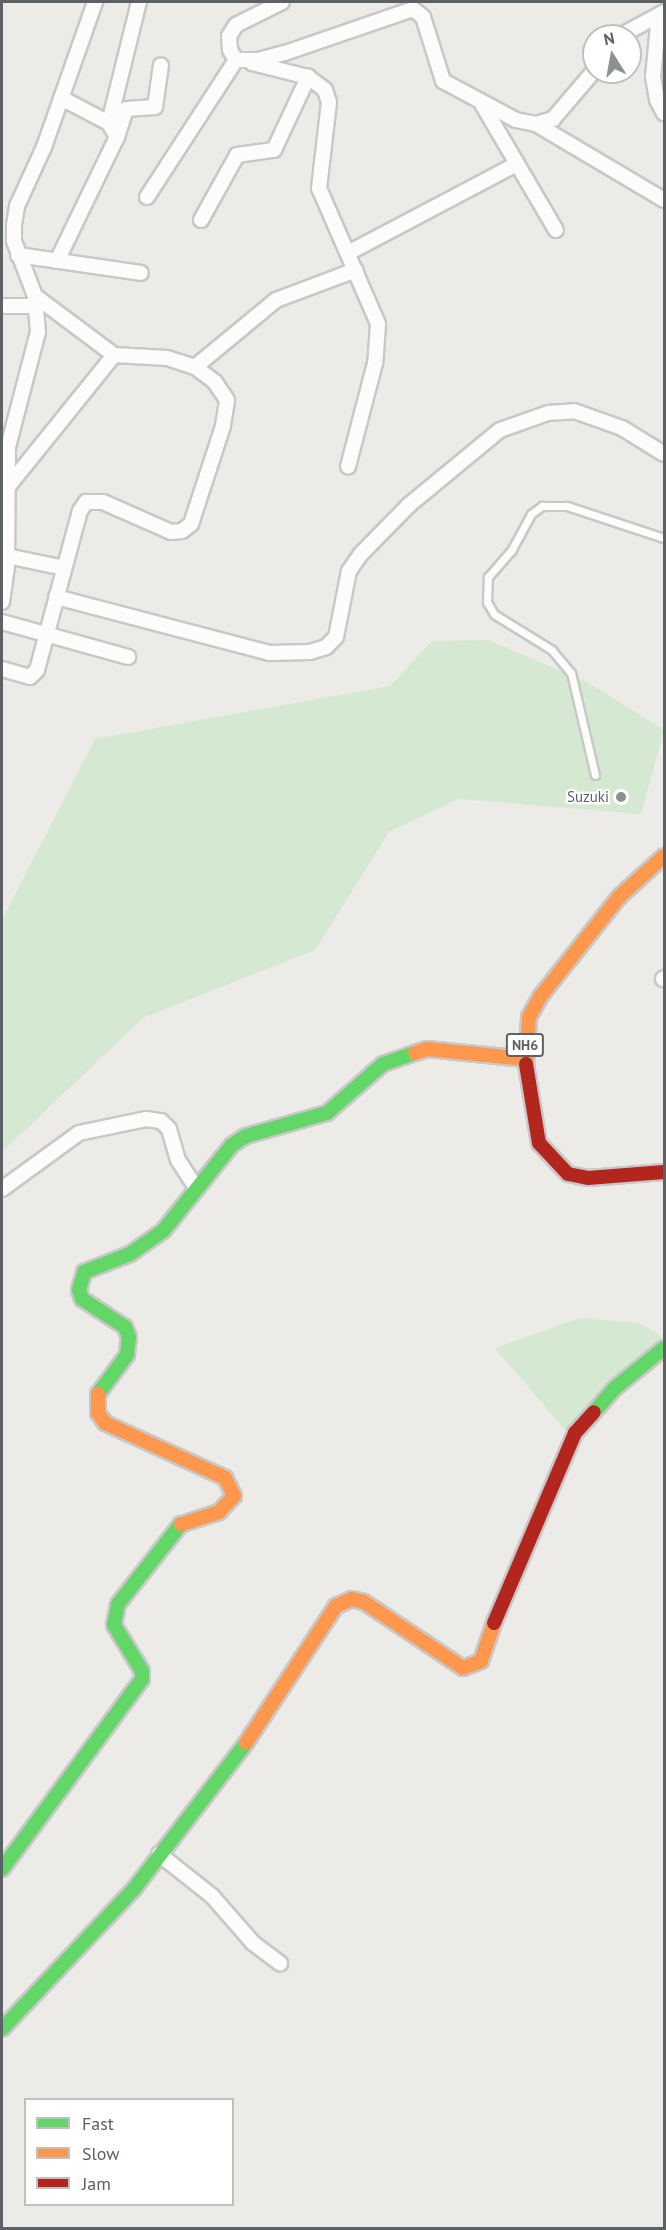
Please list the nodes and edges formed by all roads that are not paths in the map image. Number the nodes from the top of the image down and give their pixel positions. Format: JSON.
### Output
{"nodes":[{"id":1,"x":95,"y":2,"type":"edge"},
{"id":2,"x":139,"y":2,"type":"edge"},
{"id":3,"x":282,"y":2,"type":"edge"},
{"id":4,"x":662,"y":13,"type":"edge"},
{"id":5,"x":642,"y":24,"type":"edge"},
{"id":6,"x":241,"y":61,"type":"junction"},
{"id":7,"x":161,"y":65,"type":"dead end"},
{"id":8,"x":308,"y":77,"type":"junction"},
{"id":9,"x":584,"y":84,"type":"edge"},
{"id":10,"x":61,"y":98,"type":"junction"},
{"id":11,"x":482,"y":104,"type":"junction"},
{"id":12,"x":664,"y":113,"type":"edge"},
{"id":13,"x":109,"y":123,"type":"junction"},
{"id":14,"x":536,"y":124,"type":"junction"},
{"id":15,"x":117,"y":137,"type":"junction"},
{"id":16,"x":517,"y":164,"type":"junction"},
{"id":17,"x":147,"y":197,"type":"dead end"},
{"id":18,"x":664,"y":200,"type":"edge"},
{"id":19,"x":201,"y":220,"type":"dead end"},
{"id":20,"x":556,"y":230,"type":"dead end"},
{"id":21,"x":11,"y":244,"type":"edge"},
{"id":22,"x":348,"y":252,"type":"junction"},
{"id":23,"x":57,"y":261,"type":"junction"},
{"id":24,"x":356,"y":270,"type":"junction"},
{"id":25,"x":141,"y":273,"type":"dead end"},
{"id":26,"x":36,"y":301,"type":"junction"},
{"id":27,"x":2,"y":306,"type":"edge"},
{"id":28,"x":114,"y":356,"type":"junction"},
{"id":29,"x":195,"y":366,"type":"junction"},
{"id":30,"x":664,"y":454,"type":"edge"},
{"id":31,"x":348,"y":467,"type":"dead end"},
{"id":32,"x":6,"y":489,"type":"junction"},
{"id":33,"x":664,"y":538,"type":"edge"},
{"id":34,"x":7,"y":556,"type":"junction"},
{"id":35,"x":64,"y":568,"type":"junction"},
{"id":36,"x":56,"y":597,"type":"junction"},
{"id":37,"x":2,"y":602,"type":"edge"},
{"id":38,"x":2,"y":622,"type":"edge"},
{"id":39,"x":46,"y":634,"type":"junction"},
{"id":40,"x":128,"y":657,"type":"dead end"},
{"id":41,"x":2,"y":669,"type":"edge"},
{"id":42,"x":595,"y":775,"type":"dead end"},
{"id":43,"x":664,"y":856,"type":"edge"},
{"id":44,"x":525,"y":1059,"type":"junction"},
{"id":45,"x":664,"y":1172,"type":"edge"},
{"id":46,"x":196,"y":1188,"type":"junction"},
{"id":47,"x":2,"y":1189,"type":"edge"},
{"id":48,"x":664,"y":1348,"type":"edge"},
{"id":49,"x":159,"y":1854,"type":"junction"},
{"id":50,"x":2,"y":1869,"type":"edge"},
{"id":51,"x":280,"y":1963,"type":"dead end"},
{"id":52,"x":2,"y":2029,"type":"edge"}],
"edges":[{"from":1,"to":10,"type":"street"},
{"from":2,"to":13,"type":"street"},
{"from":3,"to":6,"type":"street"},
{"from":4,"to":5,"type":"street"},
{"from":4,"to":12,"type":"street"},
{"from":6,"to":8,"type":"street"},
{"from":6,"to":11,"type":"street"},
{"from":6,"to":17,"type":"street"},
{"from":7,"to":15,"type":"street"},
{"from":8,"to":19,"type":"street"},
{"from":8,"to":22,"type":"street"},
{"from":9,"to":14,"type":"street"},
{"from":10,"to":13,"type":"street"},
{"from":10,"to":21,"type":"street"},
{"from":11,"to":14,"type":"street"},
{"from":11,"to":16,"type":"street"},
{"from":13,"to":15,"type":"street"},
{"from":14,"to":18,"type":"street"},
{"from":15,"to":23,"type":"street"},
{"from":16,"to":20,"type":"street"},
{"from":16,"to":22,"type":"street"},
{"from":21,"to":23,"type":"street"},
{"from":21,"to":26,"type":"street"},
{"from":22,"to":24,"type":"street"},
{"from":23,"to":25,"type":"street"},
{"from":24,"to":29,"type":"street"},
{"from":24,"to":31,"type":"street"},
{"from":26,"to":27,"type":"street"},
{"from":26,"to":28,"type":"street"},
{"from":26,"to":32,"type":"street"},
{"from":28,"to":29,"type":"street"},
{"from":28,"to":32,"type":"street"},
{"from":29,"to":35,"type":"street"},
{"from":30,"to":36,"type":"street"},
{"from":32,"to":34,"type":"street"},
{"from":33,"to":42,"type":"lane"},
{"from":34,"to":35,"type":"street"},
{"from":34,"to":37,"type":"street"},
{"from":35,"to":36,"type":"street"},
{"from":36,"to":39,"type":"street"},
{"from":38,"to":39,"type":"street"},
{"from":39,"to":40,"type":"street"},
{"from":39,"to":41,"type":"street"},
{"from":43,"to":44,"type":"main road","number":"NH6"},
{"from":44,"to":45,"type":"main road","number":"NH6"},
{"from":44,"to":46,"type":"main road"},
{"from":46,"to":47,"type":"street"},
{"from":46,"to":50,"type":"main road"},
{"from":48,"to":49,"type":"main road"},
{"from":49,"to":51,"type":"street"},
{"from":49,"to":52,"type":"main road"}]}
